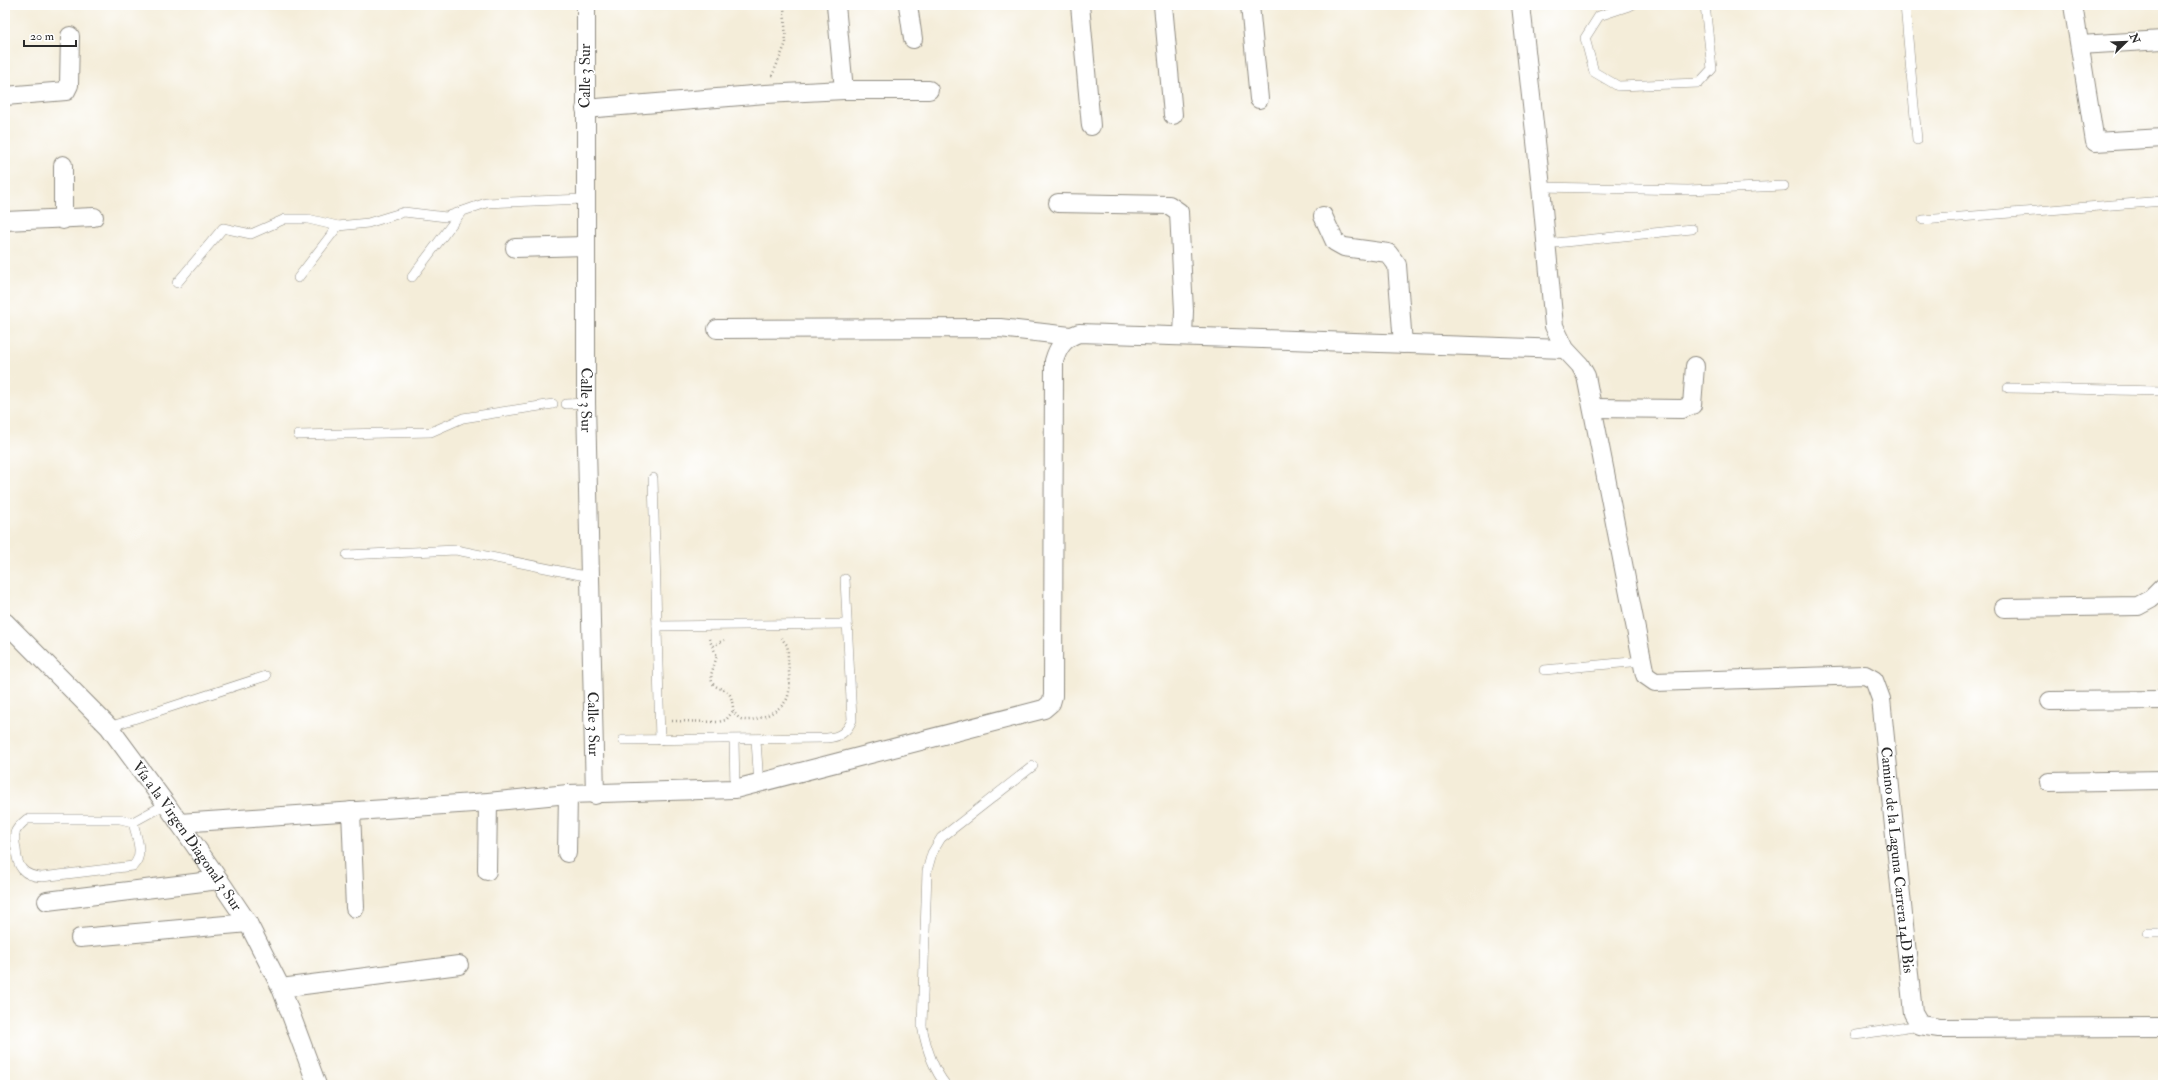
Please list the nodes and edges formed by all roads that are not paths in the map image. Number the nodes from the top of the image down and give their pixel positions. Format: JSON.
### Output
{"nodes":[{"id":1,"x":586,"y":5,"type":"edge"},
{"id":2,"x":836,"y":5,"type":"edge"},
{"id":3,"x":908,"y":5,"type":"edge"},
{"id":4,"x":1080,"y":5,"type":"edge"},
{"id":5,"x":1162,"y":5,"type":"edge"},
{"id":6,"x":1250,"y":5,"type":"edge"},
{"id":7,"x":1521,"y":5,"type":"edge"},
{"id":8,"x":1632,"y":5,"type":"edge"},
{"id":9,"x":1705,"y":5,"type":"edge"},
{"id":10,"x":1905,"y":5,"type":"edge"},
{"id":11,"x":2073,"y":5,"type":"edge"},
{"id":12,"x":70,"y":36,"type":"dead end"},
{"id":13,"x":914,"y":39,"type":"dead end"},
{"id":14,"x":2163,"y":40,"type":"edge"},
{"id":15,"x":2080,"y":45,"type":"junction"},
{"id":16,"x":844,"y":90,"type":"junction"},
{"id":17,"x":929,"y":90,"type":"dead end"},
{"id":18,"x":5,"y":96,"type":"edge"},
{"id":19,"x":1259,"y":99,"type":"dead end"},
{"id":20,"x":585,"y":109,"type":"junction"},
{"id":21,"x":1174,"y":115,"type":"dead end"},
{"id":22,"x":1091,"y":126,"type":"dead end"},
{"id":23,"x":2163,"y":138,"type":"edge"},
{"id":24,"x":1917,"y":140,"type":"dead end"},
{"id":25,"x":63,"y":165,"type":"dead end"},
{"id":26,"x":1784,"y":186,"type":"dead end"},
{"id":27,"x":1541,"y":187,"type":"junction"},
{"id":28,"x":584,"y":199,"type":"junction"},
{"id":29,"x":2163,"y":201,"type":"edge"},
{"id":30,"x":1058,"y":203,"type":"dead end"},
{"id":31,"x":463,"y":210,"type":"junction"},
{"id":32,"x":1323,"y":216,"type":"dead end"},
{"id":33,"x":94,"y":217,"type":"dead end"},
{"id":34,"x":63,"y":220,"type":"junction"},
{"id":35,"x":1923,"y":220,"type":"dead end"},
{"id":36,"x":5,"y":221,"type":"edge"},
{"id":37,"x":338,"y":226,"type":"junction"},
{"id":38,"x":1692,"y":229,"type":"dead end"},
{"id":39,"x":1546,"y":244,"type":"junction"},
{"id":40,"x":584,"y":246,"type":"junction"},
{"id":41,"x":515,"y":248,"type":"dead end"},
{"id":42,"x":412,"y":277,"type":"dead end"},
{"id":43,"x":298,"y":278,"type":"dead end"},
{"id":44,"x":177,"y":283,"type":"dead end"},
{"id":45,"x":717,"y":329,"type":"dead end"},
{"id":46,"x":1070,"y":336,"type":"junction"},
{"id":47,"x":1183,"y":336,"type":"junction"},
{"id":48,"x":1403,"y":344,"type":"junction"},
{"id":49,"x":1565,"y":349,"type":"junction"},
{"id":50,"x":1695,"y":366,"type":"dead end"},
{"id":51,"x":2008,"y":388,"type":"dead end"},
{"id":52,"x":2163,"y":391,"type":"edge"},
{"id":53,"x":586,"y":403,"type":"junction"},
{"id":54,"x":553,"y":404,"type":"dead end"},
{"id":55,"x":566,"y":404,"type":"dead end"},
{"id":56,"x":1592,"y":408,"type":"junction"},
{"id":57,"x":298,"y":435,"type":"dead end"},
{"id":58,"x":653,"y":478,"type":"dead end"},
{"id":59,"x":347,"y":555,"type":"dead end"},
{"id":60,"x":590,"y":577,"type":"junction"},
{"id":61,"x":845,"y":579,"type":"dead end"},
{"id":62,"x":2163,"y":587,"type":"edge"},
{"id":63,"x":2004,"y":608,"type":"dead end"},
{"id":64,"x":5,"y":622,"type":"edge"},
{"id":65,"x":846,"y":624,"type":"junction"},
{"id":66,"x":657,"y":626,"type":"junction"},
{"id":67,"x":1642,"y":661,"type":"junction"},
{"id":68,"x":1544,"y":670,"type":"dead end"},
{"id":69,"x":266,"y":676,"type":"dead end"},
{"id":70,"x":2163,"y":700,"type":"edge"},
{"id":71,"x":2050,"y":701,"type":"dead end"},
{"id":72,"x":109,"y":727,"type":"junction"},
{"id":73,"x":623,"y":740,"type":"dead end"},
{"id":74,"x":660,"y":740,"type":"junction"},
{"id":75,"x":734,"y":740,"type":"junction"},
{"id":76,"x":756,"y":740,"type":"junction"},
{"id":77,"x":1033,"y":766,"type":"dead end"},
{"id":78,"x":2163,"y":780,"type":"edge"},
{"id":79,"x":2049,"y":782,"type":"dead end"},
{"id":80,"x":759,"y":785,"type":"junction"},
{"id":81,"x":736,"y":789,"type":"junction"},
{"id":82,"x":568,"y":794,"type":"junction"},
{"id":83,"x":594,"y":795,"type":"junction"},
{"id":84,"x":488,"y":802,"type":"junction"},
{"id":85,"x":166,"y":804,"type":"junction"},
{"id":86,"x":351,"y":810,"type":"junction"},
{"id":87,"x":133,"y":822,"type":"junction"},
{"id":88,"x":179,"y":823,"type":"junction"},
{"id":89,"x":567,"y":853,"type":"dead end"},
{"id":90,"x":488,"y":871,"type":"dead end"},
{"id":91,"x":219,"y":880,"type":"junction"},
{"id":92,"x":47,"y":901,"type":"dead end"},
{"id":93,"x":355,"y":908,"type":"dead end"},
{"id":94,"x":248,"y":923,"type":"junction"},
{"id":95,"x":2148,"y":933,"type":"dead end"},
{"id":96,"x":2163,"y":933,"type":"edge"},
{"id":97,"x":80,"y":938,"type":"dead end"},
{"id":98,"x":460,"y":965,"type":"dead end"},
{"id":99,"x":281,"y":988,"type":"junction"},
{"id":100,"x":1920,"y":1024,"type":"junction"},
{"id":101,"x":2163,"y":1027,"type":"edge"},
{"id":102,"x":1856,"y":1035,"type":"dead end"},
{"id":103,"x":317,"y":1085,"type":"edge"},
{"id":104,"x":946,"y":1085,"type":"edge"}],
"edges":[{"from":1,"to":20,"type":"street","name":"Calle 3 Sur"},
{"from":2,"to":16,"type":"street"},
{"from":3,"to":13,"type":"street"},
{"from":4,"to":22,"type":"street"},
{"from":5,"to":21,"type":"street"},
{"from":6,"to":19,"type":"street"},
{"from":7,"to":27,"type":"street"},
{"from":8,"to":9,"type":"lane"},
{"from":10,"to":24,"type":"lane"},
{"from":11,"to":15,"type":"street"},
{"from":12,"to":18,"type":"street"},
{"from":14,"to":15,"type":"street"},
{"from":15,"to":23,"type":"street"},
{"from":16,"to":17,"type":"street"},
{"from":16,"to":20,"type":"street"},
{"from":20,"to":28,"type":"street","name":"Calle 3 Sur"},
{"from":25,"to":34,"type":"street"},
{"from":26,"to":27,"type":"lane"},
{"from":27,"to":39,"type":"street"},
{"from":28,"to":31,"type":"lane"},
{"from":28,"to":40,"type":"street","name":"Calle 3 Sur"},
{"from":29,"to":35,"type":"lane"},
{"from":30,"to":47,"type":"street"},
{"from":31,"to":37,"type":"lane"},
{"from":31,"to":42,"type":"lane"},
{"from":32,"to":48,"type":"street"},
{"from":33,"to":34,"type":"street"},
{"from":34,"to":36,"type":"street"},
{"from":37,"to":43,"type":"lane"},
{"from":37,"to":44,"type":"lane"},
{"from":38,"to":39,"type":"lane"},
{"from":39,"to":49,"type":"street"},
{"from":40,"to":41,"type":"street"},
{"from":40,"to":53,"type":"street","name":"Calle 3 Sur"},
{"from":45,"to":46,"type":"street"},
{"from":46,"to":47,"type":"street"},
{"from":46,"to":80,"type":"street"},
{"from":47,"to":48,"type":"street"},
{"from":48,"to":49,"type":"street"},
{"from":49,"to":56,"type":"street"},
{"from":50,"to":56,"type":"street"},
{"from":51,"to":52,"type":"lane"},
{"from":53,"to":55,"type":"lane"},
{"from":53,"to":60,"type":"street","name":"Calle 3 Sur"},
{"from":54,"to":57,"type":"lane"},
{"from":56,"to":67,"type":"street"},
{"from":58,"to":66,"type":"lane"},
{"from":59,"to":60,"type":"lane"},
{"from":60,"to":83,"type":"street","name":"Calle 3 Sur"},
{"from":61,"to":65,"type":"lane"},
{"from":62,"to":63,"type":"street"},
{"from":64,"to":72,"type":"street","name":"Vía a la Virgen Diagonal 3 Sur"},
{"from":65,"to":66,"type":"lane"},
{"from":65,"to":76,"type":"lane"},
{"from":66,"to":74,"type":"lane"},
{"from":67,"to":68,"type":"lane"},
{"from":67,"to":100,"type":"street","name":"Camino de la Laguna Carrera 14D Bis"},
{"from":69,"to":72,"type":"lane"},
{"from":70,"to":71,"type":"street"},
{"from":72,"to":85,"type":"street","name":"Vía a la Virgen Diagonal 3 Sur"},
{"from":73,"to":74,"type":"lane"},
{"from":74,"to":75,"type":"lane"},
{"from":75,"to":76,"type":"lane"},
{"from":75,"to":81,"type":"lane"},
{"from":76,"to":80,"type":"lane"},
{"from":77,"to":104,"type":"lane"},
{"from":78,"to":79,"type":"street"},
{"from":80,"to":81,"type":"street"},
{"from":81,"to":83,"type":"street"},
{"from":82,"to":83,"type":"street"},
{"from":82,"to":84,"type":"street"},
{"from":82,"to":89,"type":"street"},
{"from":84,"to":86,"type":"street"},
{"from":84,"to":90,"type":"street"},
{"from":85,"to":87,"type":"lane"},
{"from":85,"to":88,"type":"street","name":"Vía a la Virgen Diagonal 3 Sur"},
{"from":86,"to":88,"type":"street"},
{"from":86,"to":93,"type":"street"},
{"from":87,"to":87,"type":"lane"},
{"from":88,"to":91,"type":"street","name":"Vía a la Virgen Diagonal 3 Sur"},
{"from":91,"to":92,"type":"street"},
{"from":91,"to":94,"type":"street","name":"Vía a la Virgen Diagonal 3 Sur"},
{"from":94,"to":97,"type":"street"},
{"from":94,"to":99,"type":"street","name":"Vía a la Virgen Diagonal 3 Sur"},
{"from":95,"to":96,"type":"lane"},
{"from":98,"to":99,"type":"street"},
{"from":99,"to":103,"type":"street","name":"Vía a la Virgen Diagonal 3 Sur"},
{"from":100,"to":101,"type":"street"},
{"from":100,"to":102,"type":"lane"}]}
